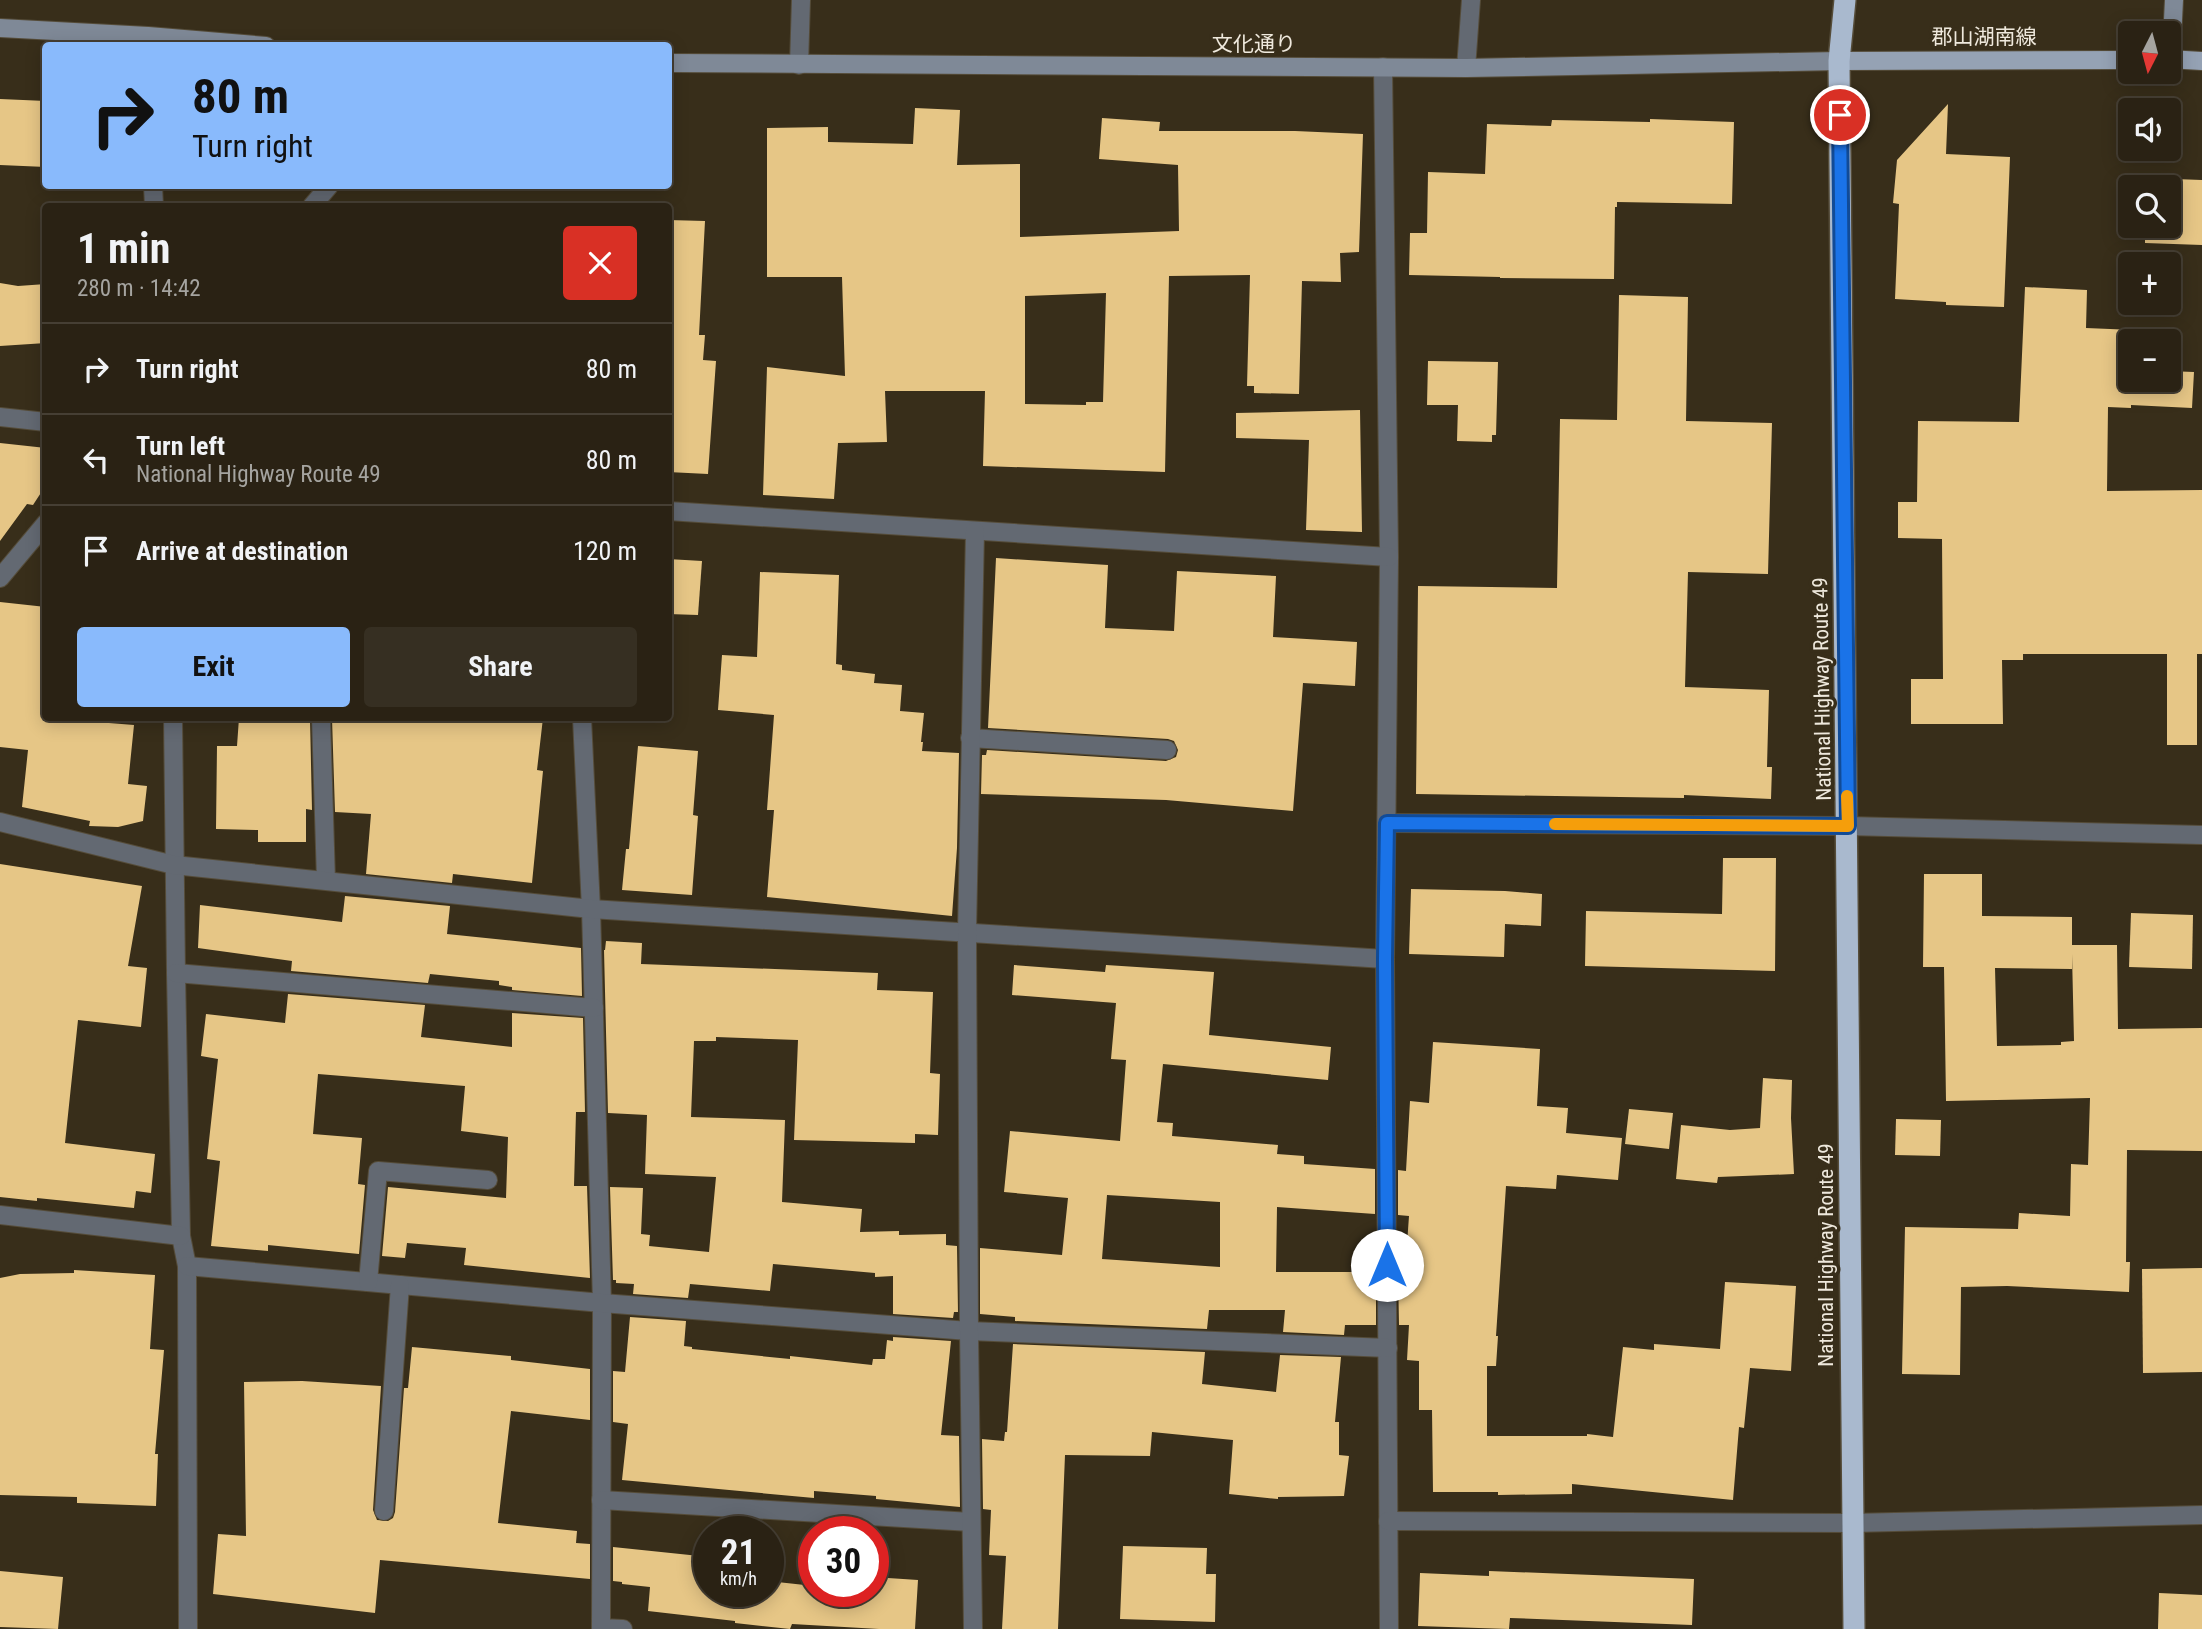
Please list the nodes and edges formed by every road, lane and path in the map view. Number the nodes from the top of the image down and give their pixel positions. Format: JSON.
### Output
{"nodes":[{"id":1,"x":800,"y":0,"type":"edge"},
{"id":2,"x":1471,"y":0,"type":"edge"},
{"id":3,"x":1845,"y":0,"type":"edge"},
{"id":4,"x":2174,"y":0,"type":"edge"},
{"id":5,"x":2172,"y":21,"type":"edge"},
{"id":6,"x":0,"y":28,"type":"edge"},
{"id":7,"x":148,"y":41,"type":"edge"},
{"id":8,"x":172,"y":42,"type":"edge"},
{"id":9,"x":2118,"y":60,"type":"edge"},
{"id":10,"x":2181,"y":60,"type":"edge"},
{"id":11,"x":1839,"y":61,"type":"junction"},
{"id":12,"x":2202,"y":61,"type":"edge"},
{"id":13,"x":672,"y":63,"type":"edge"},
{"id":14,"x":799,"y":65,"type":"junction"},
{"id":15,"x":1383,"y":67,"type":"junction"},
{"id":16,"x":1466,"y":68,"type":"junction"},
{"id":17,"x":326,"y":189,"type":"edge"},
{"id":18,"x":315,"y":203,"type":"edge"},
{"id":19,"x":0,"y":417,"type":"edge"},
{"id":20,"x":42,"y":422,"type":"edge"},
{"id":21,"x":672,"y":511,"type":"edge"},
{"id":22,"x":42,"y":528,"type":"edge"},
{"id":23,"x":975,"y":531,"type":"junction"},
{"id":24,"x":1389,"y":557,"type":"junction"},
{"id":25,"x":0,"y":578,"type":"edge"},
{"id":26,"x":173,"y":721,"type":"edge"},
{"id":27,"x":321,"y":721,"type":"edge"},
{"id":28,"x":582,"y":721,"type":"edge"},
{"id":29,"x":970,"y":738,"type":"junction"},
{"id":30,"x":1167,"y":750,"type":"dead end"},
{"id":31,"x":0,"y":822,"type":"edge"},
{"id":32,"x":1387,"y":823,"type":"junction"},
{"id":33,"x":1848,"y":826,"type":"junction"},
{"id":34,"x":2202,"y":835,"type":"edge"},
{"id":35,"x":174,"y":864,"type":"junction"},
{"id":36,"x":326,"y":880,"type":"junction"},
{"id":37,"x":591,"y":909,"type":"junction"},
{"id":38,"x":967,"y":932,"type":"junction"},
{"id":39,"x":1385,"y":959,"type":"junction"},
{"id":40,"x":176,"y":973,"type":"junction"},
{"id":41,"x":594,"y":1008,"type":"junction"},
{"id":42,"x":488,"y":1181,"type":"dead end"},
{"id":43,"x":0,"y":1215,"type":"edge"},
{"id":44,"x":181,"y":1236,"type":"junction"},
{"id":45,"x":187,"y":1266,"type":"junction"},
{"id":46,"x":368,"y":1282,"type":"junction"},
{"id":47,"x":400,"y":1285,"type":"junction"},
{"id":48,"x":602,"y":1303,"type":"junction"},
{"id":49,"x":969,"y":1331,"type":"junction"},
{"id":50,"x":1388,"y":1348,"type":"junction"},
{"id":51,"x":601,"y":1500,"type":"junction"},
{"id":52,"x":384,"y":1511,"type":"dead end"},
{"id":53,"x":2202,"y":1515,"type":"edge"},
{"id":54,"x":1388,"y":1521,"type":"junction"},
{"id":55,"x":971,"y":1522,"type":"junction"},
{"id":56,"x":1852,"y":1523,"type":"junction"},
{"id":57,"x":188,"y":1629,"type":"edge"},
{"id":58,"x":623,"y":1629,"type":"edge"},
{"id":59,"x":973,"y":1629,"type":"edge"},
{"id":60,"x":1389,"y":1629,"type":"edge"},
{"id":61,"x":1854,"y":1629,"type":"edge"}],
"edges":[{"from":1,"to":14,"type":"street"},
{"from":2,"to":16,"type":"street"},
{"from":3,"to":11,"type":"highway","name":"National Highway Route 49"},
{"from":4,"to":5,"type":"street"},
{"from":6,"to":7,"type":"street"},
{"from":7,"to":8,"type":"street"},
{"from":9,"to":11,"type":"main road","name":"郡山湖南線"},
{"from":10,"to":12,"type":"main road"},
{"from":11,"to":16,"type":"street","name":"文化通り"},
{"from":11,"to":33,"type":"highway","name":"National Highway Route 49"},
{"from":13,"to":14,"type":"street","name":"文化通り"},
{"from":14,"to":15,"type":"street","name":"文化通り"},
{"from":15,"to":16,"type":"street","name":"文化通り"},
{"from":15,"to":24,"type":"street"},
{"from":17,"to":18,"type":"street"},
{"from":19,"to":20,"type":"street"},
{"from":21,"to":23,"type":"street"},
{"from":22,"to":25,"type":"street"},
{"from":23,"to":24,"type":"street"},
{"from":23,"to":29,"type":"street"},
{"from":24,"to":32,"type":"street"},
{"from":26,"to":35,"type":"street"},
{"from":27,"to":36,"type":"street"},
{"from":28,"to":37,"type":"street"},
{"from":29,"to":30,"type":"street"},
{"from":29,"to":38,"type":"street"},
{"from":31,"to":35,"type":"street"},
{"from":32,"to":33,"type":"street"},
{"from":32,"to":39,"type":"street"},
{"from":33,"to":34,"type":"street"},
{"from":33,"to":56,"type":"highway","name":"National Highway Route 49"},
{"from":35,"to":36,"type":"street"},
{"from":35,"to":40,"type":"street"},
{"from":36,"to":37,"type":"street"},
{"from":37,"to":38,"type":"street"},
{"from":37,"to":41,"type":"street"},
{"from":38,"to":39,"type":"street"},
{"from":38,"to":49,"type":"street"},
{"from":39,"to":50,"type":"street"},
{"from":40,"to":41,"type":"street"},
{"from":40,"to":44,"type":"street"},
{"from":41,"to":48,"type":"street"},
{"from":42,"to":46,"type":"street"},
{"from":43,"to":44,"type":"street"},
{"from":44,"to":45,"type":"street"},
{"from":45,"to":46,"type":"street"},
{"from":45,"to":57,"type":"street"},
{"from":46,"to":47,"type":"street"},
{"from":47,"to":48,"type":"street"},
{"from":47,"to":52,"type":"street"},
{"from":48,"to":49,"type":"street"},
{"from":48,"to":51,"type":"street"},
{"from":49,"to":50,"type":"street"},
{"from":49,"to":55,"type":"street"},
{"from":50,"to":54,"type":"street"},
{"from":51,"to":55,"type":"street"},
{"from":51,"to":58,"type":"street"},
{"from":53,"to":56,"type":"street"},
{"from":54,"to":56,"type":"street"},
{"from":54,"to":60,"type":"street"},
{"from":55,"to":59,"type":"street"},
{"from":56,"to":61,"type":"highway","name":"National Highway Route 49"}]}
